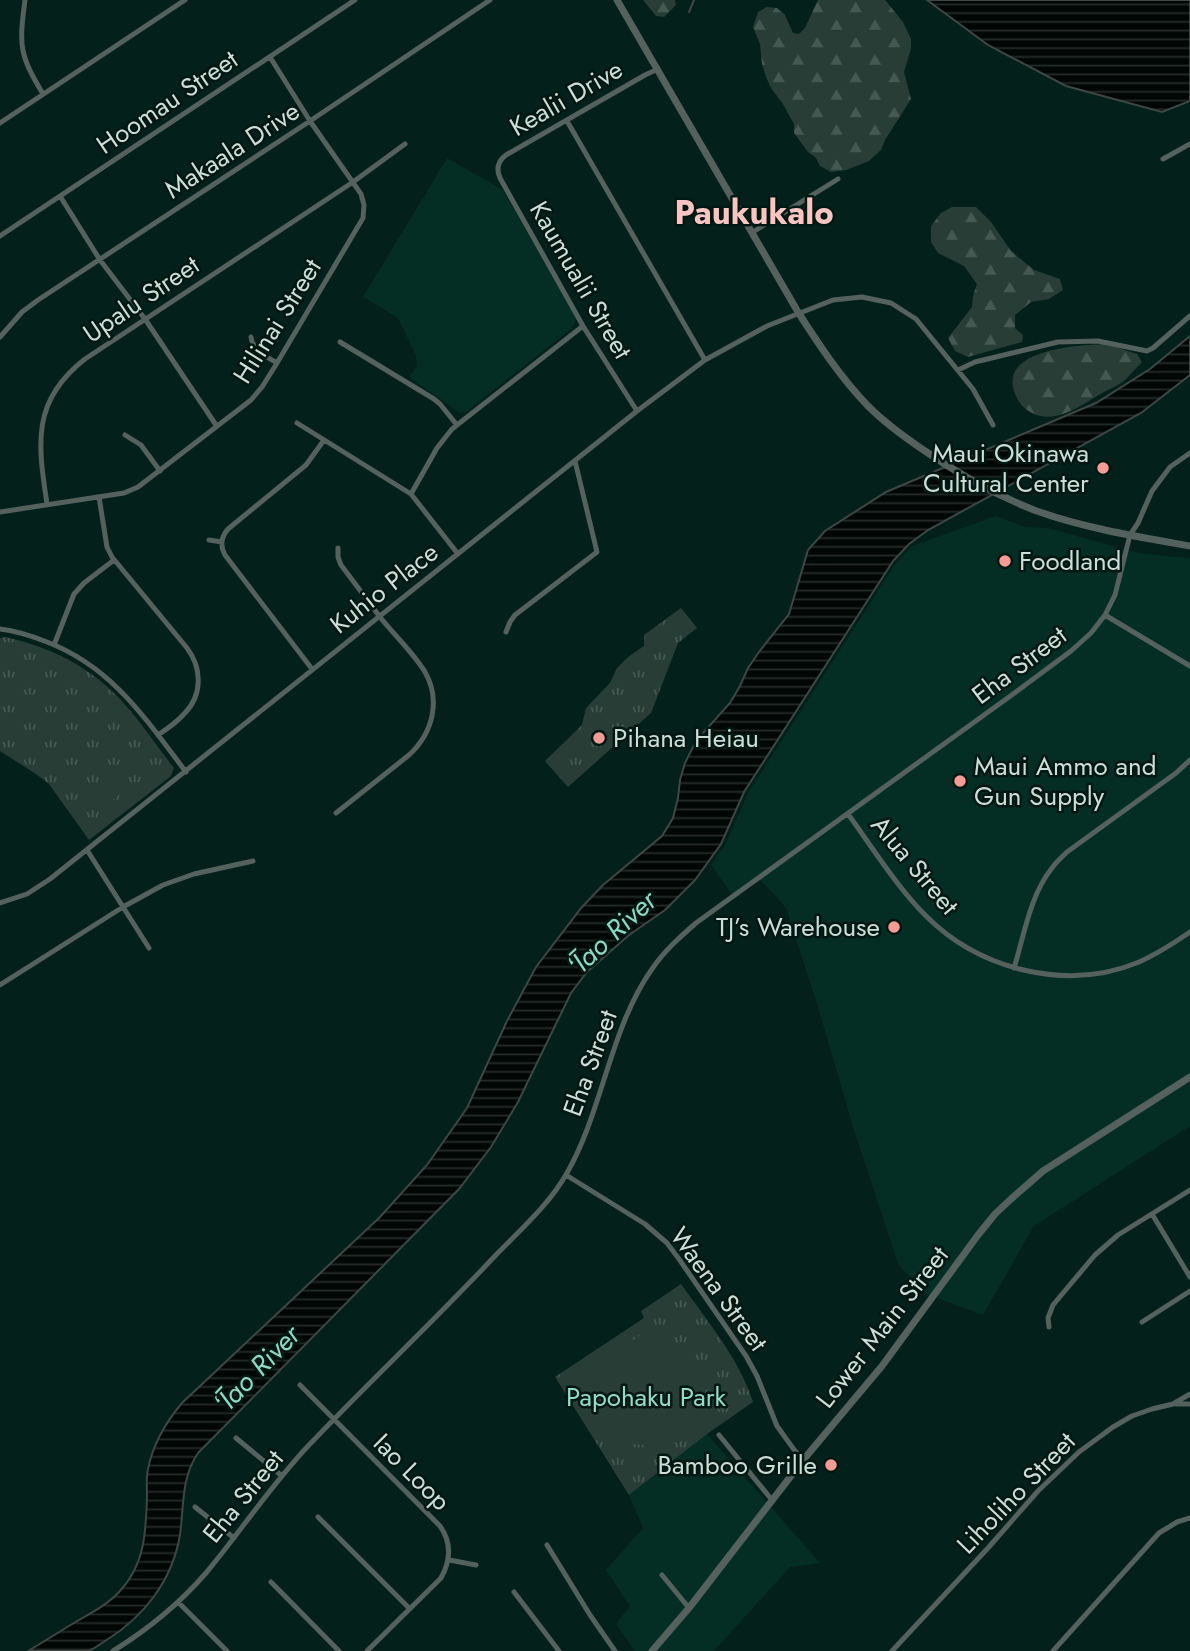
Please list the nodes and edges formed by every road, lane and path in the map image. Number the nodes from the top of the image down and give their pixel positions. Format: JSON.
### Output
{"nodes":[{"id":1,"x":25,"y":0,"type":"edge"},
{"id":2,"x":184,"y":0,"type":"edge"},
{"id":3,"x":355,"y":0,"type":"edge"},
{"id":4,"x":490,"y":0,"type":"edge"},
{"id":5,"x":617,"y":0,"type":"edge"},
{"id":6,"x":270,"y":57,"type":"junction"},
{"id":7,"x":658,"y":69,"type":"junction"},
{"id":8,"x":43,"y":94,"type":"junction"},
{"id":9,"x":310,"y":121,"type":"junction"},
{"id":10,"x":567,"y":121,"type":"junction"},
{"id":11,"x":0,"y":123,"type":"edge"},
{"id":12,"x":405,"y":144,"type":"dead end"},
{"id":13,"x":1190,"y":144,"type":"edge"},
{"id":14,"x":1163,"y":159,"type":"dead end"},
{"id":15,"x":498,"y":165,"type":"joint"},
{"id":16,"x":838,"y":179,"type":"dead end"},
{"id":17,"x":353,"y":182,"type":"junction"},
{"id":18,"x":60,"y":196,"type":"junction"},
{"id":19,"x":753,"y":232,"type":"junction"},
{"id":20,"x":0,"y":236,"type":"edge"},
{"id":21,"x":100,"y":260,"type":"junction"},
{"id":22,"x":798,"y":312,"type":"junction"},
{"id":23,"x":1190,"y":316,"type":"edge"},
{"id":24,"x":145,"y":319,"type":"junction"},
{"id":25,"x":583,"y":326,"type":"junction"},
{"id":26,"x":0,"y":337,"type":"edge"},
{"id":27,"x":251,"y":337,"type":"dead end"},
{"id":28,"x":340,"y":342,"type":"dead end"},
{"id":29,"x":705,"y":360,"type":"junction"},
{"id":30,"x":277,"y":363,"type":"junction"},
{"id":31,"x":958,"y":370,"type":"junction"},
{"id":32,"x":637,"y":411,"type":"junction"},
{"id":33,"x":297,"y":423,"type":"dead end"},
{"id":34,"x":216,"y":425,"type":"junction"},
{"id":35,"x":457,"y":425,"type":"junction"},
{"id":36,"x":993,"y":425,"type":"dead end"},
{"id":37,"x":125,"y":435,"type":"dead end"},
{"id":38,"x":324,"y":440,"type":"junction"},
{"id":39,"x":1190,"y":453,"type":"edge"},
{"id":40,"x":575,"y":461,"type":"junction"},
{"id":41,"x":160,"y":471,"type":"junction"},
{"id":42,"x":411,"y":494,"type":"junction"},
{"id":43,"x":99,"y":497,"type":"junction"},
{"id":44,"x":47,"y":504,"type":"junction"},
{"id":45,"x":0,"y":512,"type":"edge"},
{"id":46,"x":1130,"y":535,"type":"junction"},
{"id":47,"x":209,"y":540,"type":"dead end"},
{"id":48,"x":222,"y":542,"type":"junction"},
{"id":49,"x":1190,"y":546,"type":"edge"},
{"id":50,"x":338,"y":548,"type":"dead end"},
{"id":51,"x":458,"y":554,"type":"junction"},
{"id":52,"x":114,"y":560,"type":"junction"},
{"id":53,"x":1105,"y":615,"type":"junction"},
{"id":54,"x":380,"y":617,"type":"junction"},
{"id":55,"x":0,"y":629,"type":"edge"},
{"id":56,"x":506,"y":632,"type":"dead end"},
{"id":57,"x":54,"y":645,"type":"junction"},
{"id":58,"x":1190,"y":666,"type":"edge"},
{"id":59,"x":312,"y":670,"type":"junction"},
{"id":60,"x":158,"y":735,"type":"junction"},
{"id":61,"x":1190,"y":760,"type":"edge"},
{"id":62,"x":186,"y":772,"type":"junction"},
{"id":63,"x":336,"y":813,"type":"dead end"},
{"id":64,"x":848,"y":814,"type":"junction"},
{"id":65,"x":87,"y":850,"type":"junction"},
{"id":66,"x":253,"y":861,"type":"dead end"},
{"id":67,"x":0,"y":903,"type":"edge"},
{"id":68,"x":123,"y":907,"type":"junction"},
{"id":69,"x":1190,"y":932,"type":"edge"},
{"id":70,"x":149,"y":948,"type":"dead end"},
{"id":71,"x":1014,"y":968,"type":"junction"},
{"id":72,"x":0,"y":985,"type":"edge"},
{"id":73,"x":1190,"y":1077,"type":"edge"},
{"id":74,"x":566,"y":1175,"type":"junction"},
{"id":75,"x":1190,"y":1190,"type":"edge"},
{"id":76,"x":1152,"y":1214,"type":"junction"},
{"id":77,"x":1190,"y":1277,"type":"edge"},
{"id":78,"x":1190,"y":1291,"type":"edge"},
{"id":79,"x":1142,"y":1322,"type":"dead end"},
{"id":80,"x":1049,"y":1327,"type":"dead end"},
{"id":81,"x":300,"y":1385,"type":"dead end"},
{"id":82,"x":1190,"y":1394,"type":"edge"},
{"id":83,"x":1173,"y":1404,"type":"junction"},
{"id":84,"x":1190,"y":1404,"type":"edge"},
{"id":85,"x":334,"y":1420,"type":"junction"},
{"id":86,"x":719,"y":1436,"type":"dead end"},
{"id":87,"x":236,"y":1438,"type":"dead end"},
{"id":88,"x":804,"y":1460,"type":"junction"},
{"id":89,"x":282,"y":1476,"type":"junction"},
{"id":90,"x":772,"y":1500,"type":"junction"},
{"id":91,"x":195,"y":1507,"type":"dead end"},
{"id":92,"x":318,"y":1517,"type":"dead end"},
{"id":93,"x":1190,"y":1518,"type":"edge"},
{"id":94,"x":234,"y":1538,"type":"junction"},
{"id":95,"x":547,"y":1545,"type":"dead end"},
{"id":96,"x":449,"y":1560,"type":"junction"},
{"id":97,"x":477,"y":1565,"type":"dead end"},
{"id":98,"x":662,"y":1575,"type":"dead end"},
{"id":99,"x":271,"y":1583,"type":"dead end"},
{"id":100,"x":514,"y":1592,"type":"dead end"},
{"id":101,"x":178,"y":1602,"type":"junction"},
{"id":102,"x":409,"y":1608,"type":"junction"},
{"id":103,"x":689,"y":1608,"type":"junction"},
{"id":104,"x":113,"y":1651,"type":"edge"},
{"id":105,"x":227,"y":1651,"type":"edge"},
{"id":106,"x":339,"y":1651,"type":"edge"},
{"id":107,"x":367,"y":1651,"type":"edge"},
{"id":108,"x":559,"y":1651,"type":"edge"},
{"id":109,"x":615,"y":1651,"type":"edge"},
{"id":110,"x":652,"y":1651,"type":"edge"},
{"id":111,"x":892,"y":1651,"type":"edge"},
{"id":112,"x":1053,"y":1651,"type":"edge"}],
"edges":[{"from":1,"to":8,"type":"street"},
{"from":2,"to":8,"type":"street"},
{"from":3,"to":6,"type":"street","name":"Hoomau Street"},
{"from":4,"to":9,"type":"street","name":"Makaala Drive"},
{"from":5,"to":7,"type":"street"},
{"from":6,"to":9,"type":"street","name":"Hilinai Street"},
{"from":6,"to":18,"type":"street","name":"Hoomau Street"},
{"from":7,"to":10,"type":"street","name":"Kealii Drive"},
{"from":7,"to":19,"type":"street"},
{"from":8,"to":11,"type":"street"},
{"from":9,"to":17,"type":"street","name":"Hilinai Street"},
{"from":9,"to":21,"type":"street","name":"Makaala Drive"},
{"from":10,"to":15,"type":"street","name":"Kealii Drive"},
{"from":10,"to":29,"type":"street"},
{"from":12,"to":17,"type":"street","name":"Upalu Street"},
{"from":13,"to":14,"type":"street"},
{"from":15,"to":25,"type":"street","name":"Kaumualii Street"},
{"from":16,"to":19,"type":"street"},
{"from":17,"to":24,"type":"street","name":"Upalu Street"},
{"from":17,"to":30,"type":"street","name":"Hilinai Street"},
{"from":18,"to":20,"type":"street","name":"Hoomau Street"},
{"from":18,"to":21,"type":"street"},
{"from":19,"to":22,"type":"street"},
{"from":21,"to":24,"type":"street"},
{"from":21,"to":26,"type":"street","name":"Makaala Drive"},
{"from":22,"to":29,"type":"street","name":"Kuhio Place"},
{"from":22,"to":31,"type":"street","name":"Kuhio Place"},
{"from":22,"to":46,"type":"street"},
{"from":23,"to":31,"type":"street"},
{"from":24,"to":34,"type":"street"},
{"from":24,"to":44,"type":"street","name":"Upalu Street"},
{"from":25,"to":32,"type":"street","name":"Kaumualii Street"},
{"from":25,"to":35,"type":"street"},
{"from":27,"to":30,"type":"street"},
{"from":28,"to":35,"type":"street"},
{"from":29,"to":32,"type":"street","name":"Kuhio Place"},
{"from":30,"to":34,"type":"street","name":"Hilinai Street"},
{"from":31,"to":36,"type":"street","name":"Kuhio Place"},
{"from":32,"to":40,"type":"street","name":"Kuhio Place"},
{"from":33,"to":38,"type":"street"},
{"from":34,"to":41,"type":"street","name":"Hilinai Street"},
{"from":35,"to":42,"type":"street"},
{"from":37,"to":41,"type":"street"},
{"from":38,"to":42,"type":"street"},
{"from":38,"to":48,"type":"street"},
{"from":39,"to":46,"type":"street","name":"Eha Street"},
{"from":40,"to":51,"type":"street","name":"Kuhio Place"},
{"from":40,"to":56,"type":"street"},
{"from":41,"to":43,"type":"street","name":"Hilinai Street"},
{"from":42,"to":51,"type":"street"},
{"from":43,"to":44,"type":"street","name":"Hilinai Street"},
{"from":43,"to":52,"type":"street"},
{"from":44,"to":45,"type":"street","name":"Hilinai Street"},
{"from":46,"to":49,"type":"street"},
{"from":46,"to":53,"type":"street","name":"Eha Street"},
{"from":47,"to":48,"type":"street"},
{"from":48,"to":59,"type":"street"},
{"from":50,"to":54,"type":"street"},
{"from":51,"to":54,"type":"street","name":"Kuhio Place"},
{"from":52,"to":57,"type":"street"},
{"from":52,"to":60,"type":"street"},
{"from":53,"to":58,"type":"street"},
{"from":53,"to":64,"type":"street","name":"Eha Street"},
{"from":54,"to":59,"type":"street","name":"Kuhio Place"},
{"from":54,"to":63,"type":"street"},
{"from":55,"to":57,"type":"street"},
{"from":57,"to":60,"type":"street"},
{"from":59,"to":62,"type":"street","name":"Kuhio Place"},
{"from":60,"to":62,"type":"street"},
{"from":61,"to":71,"type":"street"},
{"from":62,"to":65,"type":"street","name":"Kuhio Place"},
{"from":64,"to":71,"type":"street","name":"Alua Street"},
{"from":64,"to":74,"type":"street","name":"Eha Street"},
{"from":65,"to":67,"type":"street","name":"Kuhio Place"},
{"from":65,"to":68,"type":"street"},
{"from":66,"to":68,"type":"street"},
{"from":68,"to":70,"type":"street"},
{"from":68,"to":72,"type":"street"},
{"from":69,"to":71,"type":"street","name":"Alua Street"},
{"from":73,"to":88,"type":"street","name":"Lower Main Street"},
{"from":74,"to":85,"type":"street","name":"Eha Street"},
{"from":74,"to":88,"type":"street","name":"Waena Street"},
{"from":75,"to":76,"type":"street"},
{"from":76,"to":77,"type":"street"},
{"from":76,"to":80,"type":"street"},
{"from":78,"to":79,"type":"street"},
{"from":81,"to":85,"type":"street","name":"Iao Loop"},
{"from":82,"to":83,"type":"street","name":"Liholiho Street"},
{"from":83,"to":84,"type":"street"},
{"from":83,"to":111,"type":"street","name":"Liholiho Street"},
{"from":85,"to":89,"type":"street","name":"Eha Street"},
{"from":85,"to":96,"type":"street","name":"Iao Loop"},
{"from":86,"to":90,"type":"street"},
{"from":87,"to":89,"type":"street"},
{"from":88,"to":90,"type":"street","name":"Lower Main Street"},
{"from":89,"to":94,"type":"street","name":"Eha Street"},
{"from":90,"to":103,"type":"street","name":"Lower Main Street"},
{"from":91,"to":94,"type":"street"},
{"from":92,"to":102,"type":"street"},
{"from":93,"to":112,"type":"street"},
{"from":94,"to":101,"type":"street","name":"Eha Street"},
{"from":95,"to":109,"type":"street"},
{"from":96,"to":97,"type":"street"},
{"from":96,"to":102,"type":"street"},
{"from":98,"to":103,"type":"street"},
{"from":99,"to":106,"type":"street"},
{"from":100,"to":108,"type":"street"},
{"from":101,"to":104,"type":"street","name":"Eha Street"},
{"from":101,"to":105,"type":"street"},
{"from":102,"to":107,"type":"street"},
{"from":103,"to":110,"type":"street","name":"Lower Main Street"}]}
